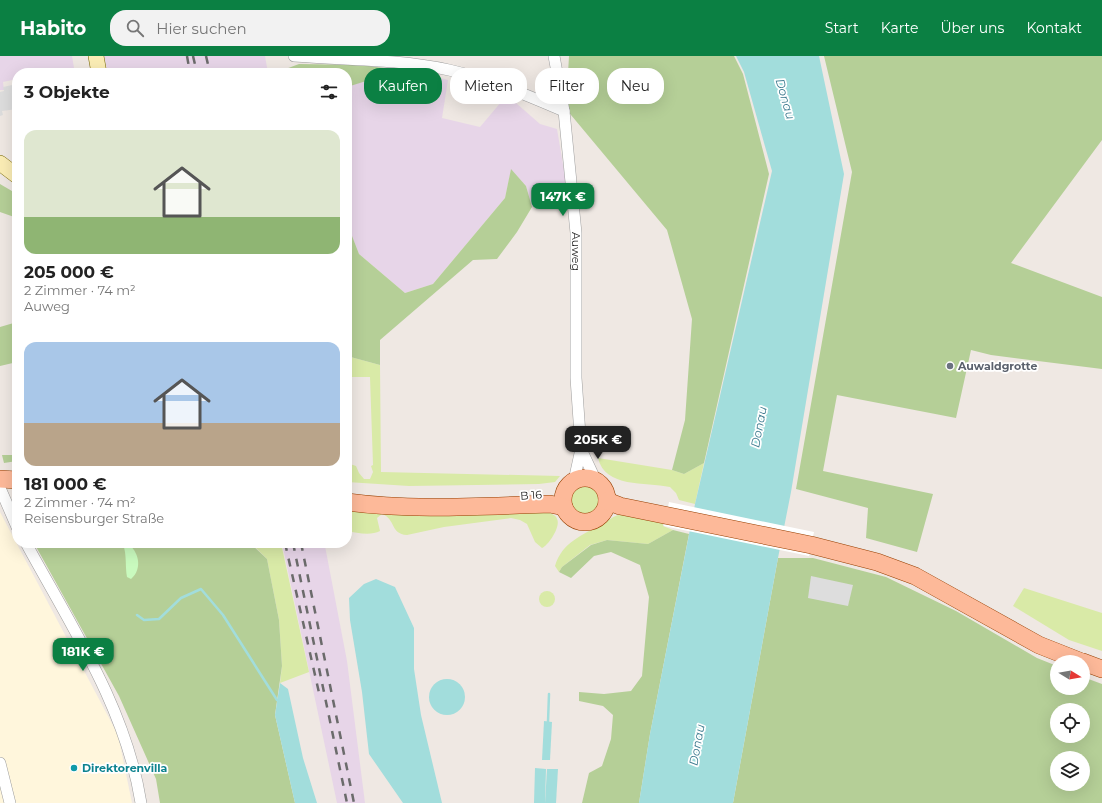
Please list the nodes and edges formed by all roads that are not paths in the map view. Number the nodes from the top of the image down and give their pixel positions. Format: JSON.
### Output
{"nodes":[{"id":1,"x":96,"y":56,"type":"edge"},
{"id":2,"x":294,"y":56,"type":"edge"},
{"id":3,"x":554,"y":56,"type":"edge"},
{"id":4,"x":98,"y":68,"type":"edge"},
{"id":5,"x":564,"y":111,"type":"junction"},
{"id":6,"x":0,"y":163,"type":"edge"},
{"id":7,"x":12,"y":172,"type":"edge"},
{"id":8,"x":581,"y":449,"type":"junction"},
{"id":9,"x":0,"y":479,"type":"edge"},
{"id":10,"x":12,"y":480,"type":"edge"},
{"id":11,"x":596,"y":481,"type":"junction"},
{"id":12,"x":570,"y":486,"type":"junction"},
{"id":13,"x":0,"y":488,"type":"edge"},
{"id":14,"x":352,"y":494,"type":"edge"},
{"id":15,"x":496,"y":497,"type":"junction"},
{"id":16,"x":607,"y":501,"type":"junction"},
{"id":17,"x":352,"y":503,"type":"edge"},
{"id":18,"x":532,"y":505,"type":"junction"},
{"id":19,"x":564,"y":507,"type":"junction"},
{"id":20,"x":12,"y":515,"type":"edge"},
{"id":21,"x":29,"y":548,"type":"edge"},
{"id":22,"x":1064,"y":655,"type":"edge"},
{"id":23,"x":1090,"y":665,"type":"edge"},
{"id":24,"x":1102,"y":669,"type":"edge"},
{"id":25,"x":0,"y":763,"type":"edge"},
{"id":26,"x":10,"y":803,"type":"edge"},
{"id":27,"x":141,"y":803,"type":"edge"}],
"edges":[{"from":1,"to":4,"type":"street"},
{"from":2,"to":5,"type":"street"},
{"from":3,"to":5,"type":"street","name":"Auweg"},
{"from":5,"to":8,"type":"street","name":"Auweg"},
{"from":6,"to":7,"type":"street"},
{"from":8,"to":11,"type":"street","name":"Auweg"},
{"from":8,"to":12,"type":"street","name":"Auweg"},
{"from":9,"to":10,"type":"main road"},
{"from":11,"to":12,"type":"main road"},
{"from":11,"to":16,"type":"main road"},
{"from":12,"to":15,"type":"main road","name":"B 16"},
{"from":12,"to":19,"type":"main road"},
{"from":13,"to":20,"type":"street"},
{"from":14,"to":15,"type":"main road","number":"B 16"},
{"from":15,"to":18,"type":"main road","number":"B 16"},
{"from":16,"to":19,"type":"main road"},
{"from":16,"to":22,"type":"main road"},
{"from":17,"to":18,"type":"main road","number":"B 16"},
{"from":18,"to":19,"type":"main road","number":"B 16"},
{"from":21,"to":27,"type":"street"},
{"from":23,"to":24,"type":"main road"},
{"from":25,"to":26,"type":"street"}]}
